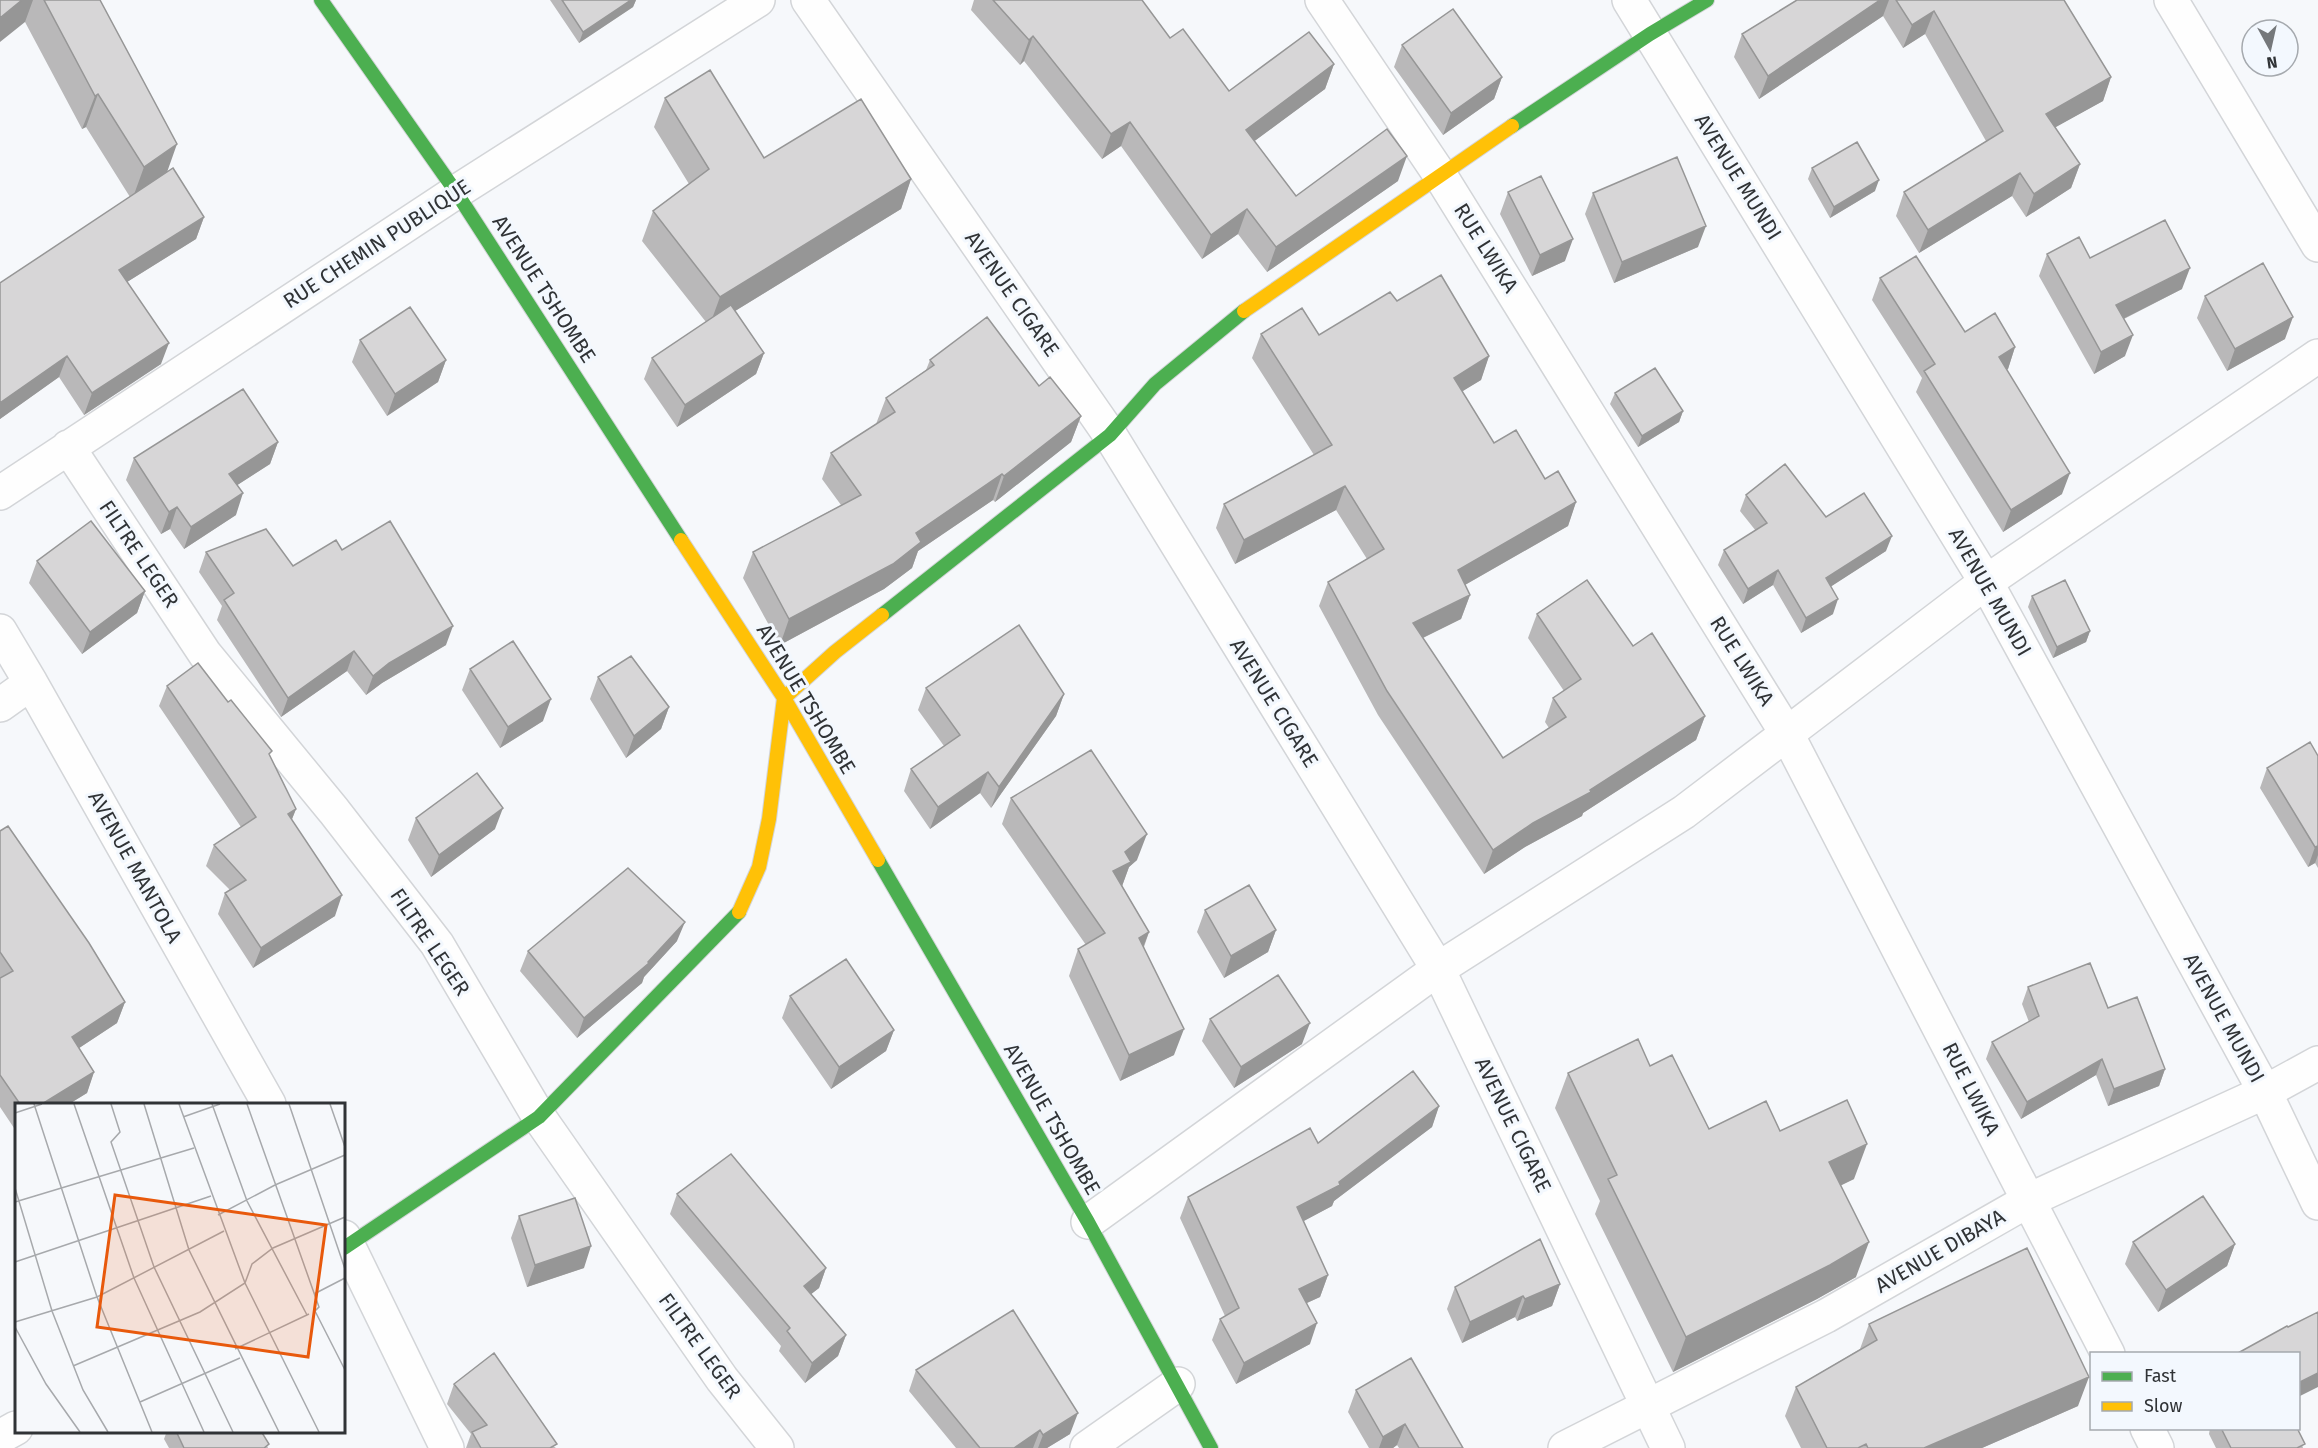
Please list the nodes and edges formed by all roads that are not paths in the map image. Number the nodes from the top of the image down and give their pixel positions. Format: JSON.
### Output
{"nodes":[{"id":1,"x":321,"y":0,"type":"edge"},
{"id":2,"x":758,"y":0,"type":"edge"},
{"id":3,"x":808,"y":0,"type":"edge"},
{"id":4,"x":1322,"y":0,"type":"edge"},
{"id":5,"x":1629,"y":0,"type":"edge"},
{"id":6,"x":1707,"y":0,"type":"edge"},
{"id":7,"x":2171,"y":0,"type":"edge"},
{"id":8,"x":1650,"y":34,"type":"junction"},
{"id":9,"x":1440,"y":175,"type":"junction"},
{"id":10,"x":456,"y":192,"type":"junction"},
{"id":11,"x":2318,"y":245,"type":"edge"},
{"id":12,"x":2318,"y":356,"type":"edge"},
{"id":13,"x":1110,"y":435,"type":"junction"},
{"id":14,"x":68,"y":447,"type":"junction"},
{"id":15,"x":0,"y":493,"type":"edge"},
{"id":16,"x":1986,"y":582,"type":"junction"},
{"id":17,"x":0,"y":631,"type":"edge"},
{"id":18,"x":31,"y":683,"type":"junction"},
{"id":19,"x":784,"y":698,"type":"junction"},
{"id":20,"x":0,"y":705,"type":"edge"},
{"id":21,"x":1787,"y":734,"type":"junction"},
{"id":22,"x":1438,"y":969,"type":"junction"},
{"id":23,"x":2318,"y":1064,"type":"edge"},
{"id":24,"x":2265,"y":1092,"type":"junction"},
{"id":25,"x":268,"y":1103,"type":"edge"},
{"id":26,"x":539,"y":1117,"type":"junction"},
{"id":27,"x":2029,"y":1200,"type":"junction"},
{"id":28,"x":2318,"y":1203,"type":"edge"},
{"id":29,"x":1088,"y":1222,"type":"junction"},
{"id":30,"x":345,"y":1244,"type":"edge"},
{"id":31,"x":2107,"y":1352,"type":"edge"},
{"id":32,"x":1178,"y":1384,"type":"junction"},
{"id":33,"x":1649,"y":1407,"type":"junction"},
{"id":34,"x":15,"y":1429,"type":"edge"},
{"id":35,"x":2148,"y":1430,"type":"edge"},
{"id":36,"x":0,"y":1437,"type":"edge"},
{"id":37,"x":447,"y":1448,"type":"edge"},
{"id":38,"x":777,"y":1448,"type":"edge"},
{"id":39,"x":1087,"y":1448,"type":"edge"},
{"id":40,"x":1211,"y":1448,"type":"edge"},
{"id":41,"x":1565,"y":1448,"type":"edge"},
{"id":42,"x":1668,"y":1448,"type":"edge"},
{"id":43,"x":2157,"y":1448,"type":"edge"}],
"edges":[{"from":1,"to":10,"type":"street","name":"AVENUE TSHOMBE"},
{"from":2,"to":10,"type":"street","name":"RUE CHEMIN PUBLIQUE"},
{"from":3,"to":13,"type":"street","name":"AVENUE CIGARE"},
{"from":4,"to":9,"type":"street","name":"RUE LWIKA"},
{"from":5,"to":8,"type":"street","name":"AVENUE MUNDI"},
{"from":6,"to":8,"type":"street"},
{"from":7,"to":11,"type":"street"},
{"from":8,"to":9,"type":"street"},
{"from":8,"to":16,"type":"street","name":"AVENUE MUNDI"},
{"from":9,"to":13,"type":"street"},
{"from":9,"to":21,"type":"street","name":"RUE LWIKA"},
{"from":10,"to":14,"type":"street","name":"RUE CHEMIN PUBLIQUE"},
{"from":10,"to":19,"type":"street","name":"AVENUE TSHOMBE"},
{"from":12,"to":16,"type":"street"},
{"from":13,"to":19,"type":"street"},
{"from":13,"to":22,"type":"street","name":"AVENUE CIGARE"},
{"from":14,"to":15,"type":"street","name":"RUE CHEMIN PUBLIQUE"},
{"from":14,"to":26,"type":"street","name":"FILTRE LEGER"},
{"from":16,"to":21,"type":"street"},
{"from":16,"to":24,"type":"street","name":"AVENUE MUNDI"},
{"from":17,"to":18,"type":"street","name":"AVENUE MANTOLA"},
{"from":18,"to":20,"type":"street"},
{"from":18,"to":25,"type":"street","name":"AVENUE MANTOLA"},
{"from":19,"to":26,"type":"street"},
{"from":19,"to":29,"type":"street","name":"AVENUE TSHOMBE"},
{"from":21,"to":22,"type":"street"},
{"from":21,"to":27,"type":"street","name":"RUE LWIKA"},
{"from":22,"to":29,"type":"street"},
{"from":22,"to":33,"type":"street","name":"AVENUE CIGARE"},
{"from":23,"to":24,"type":"street","name":"AVENUE DIBAYA"},
{"from":24,"to":27,"type":"street","name":"AVENUE DIBAYA"},
{"from":24,"to":28,"type":"street","name":"AVENUE MUNDI"},
{"from":26,"to":30,"type":"street"},
{"from":26,"to":38,"type":"street","name":"FILTRE LEGER"},
{"from":27,"to":31,"type":"street","name":"RUE LWIKA"},
{"from":27,"to":33,"type":"street","name":"AVENUE DIBAYA"},
{"from":29,"to":32,"type":"street","name":"AVENUE TSHOMBE"},
{"from":30,"to":37,"type":"street"},
{"from":32,"to":39,"type":"street"},
{"from":32,"to":40,"type":"street","name":"AVENUE TSHOMBE"},
{"from":33,"to":41,"type":"street","name":"AVENUE DIBAYA"},
{"from":33,"to":42,"type":"street","name":"AVENUE CIGARE"},
{"from":34,"to":36,"type":"street"},
{"from":35,"to":43,"type":"street"}]}
